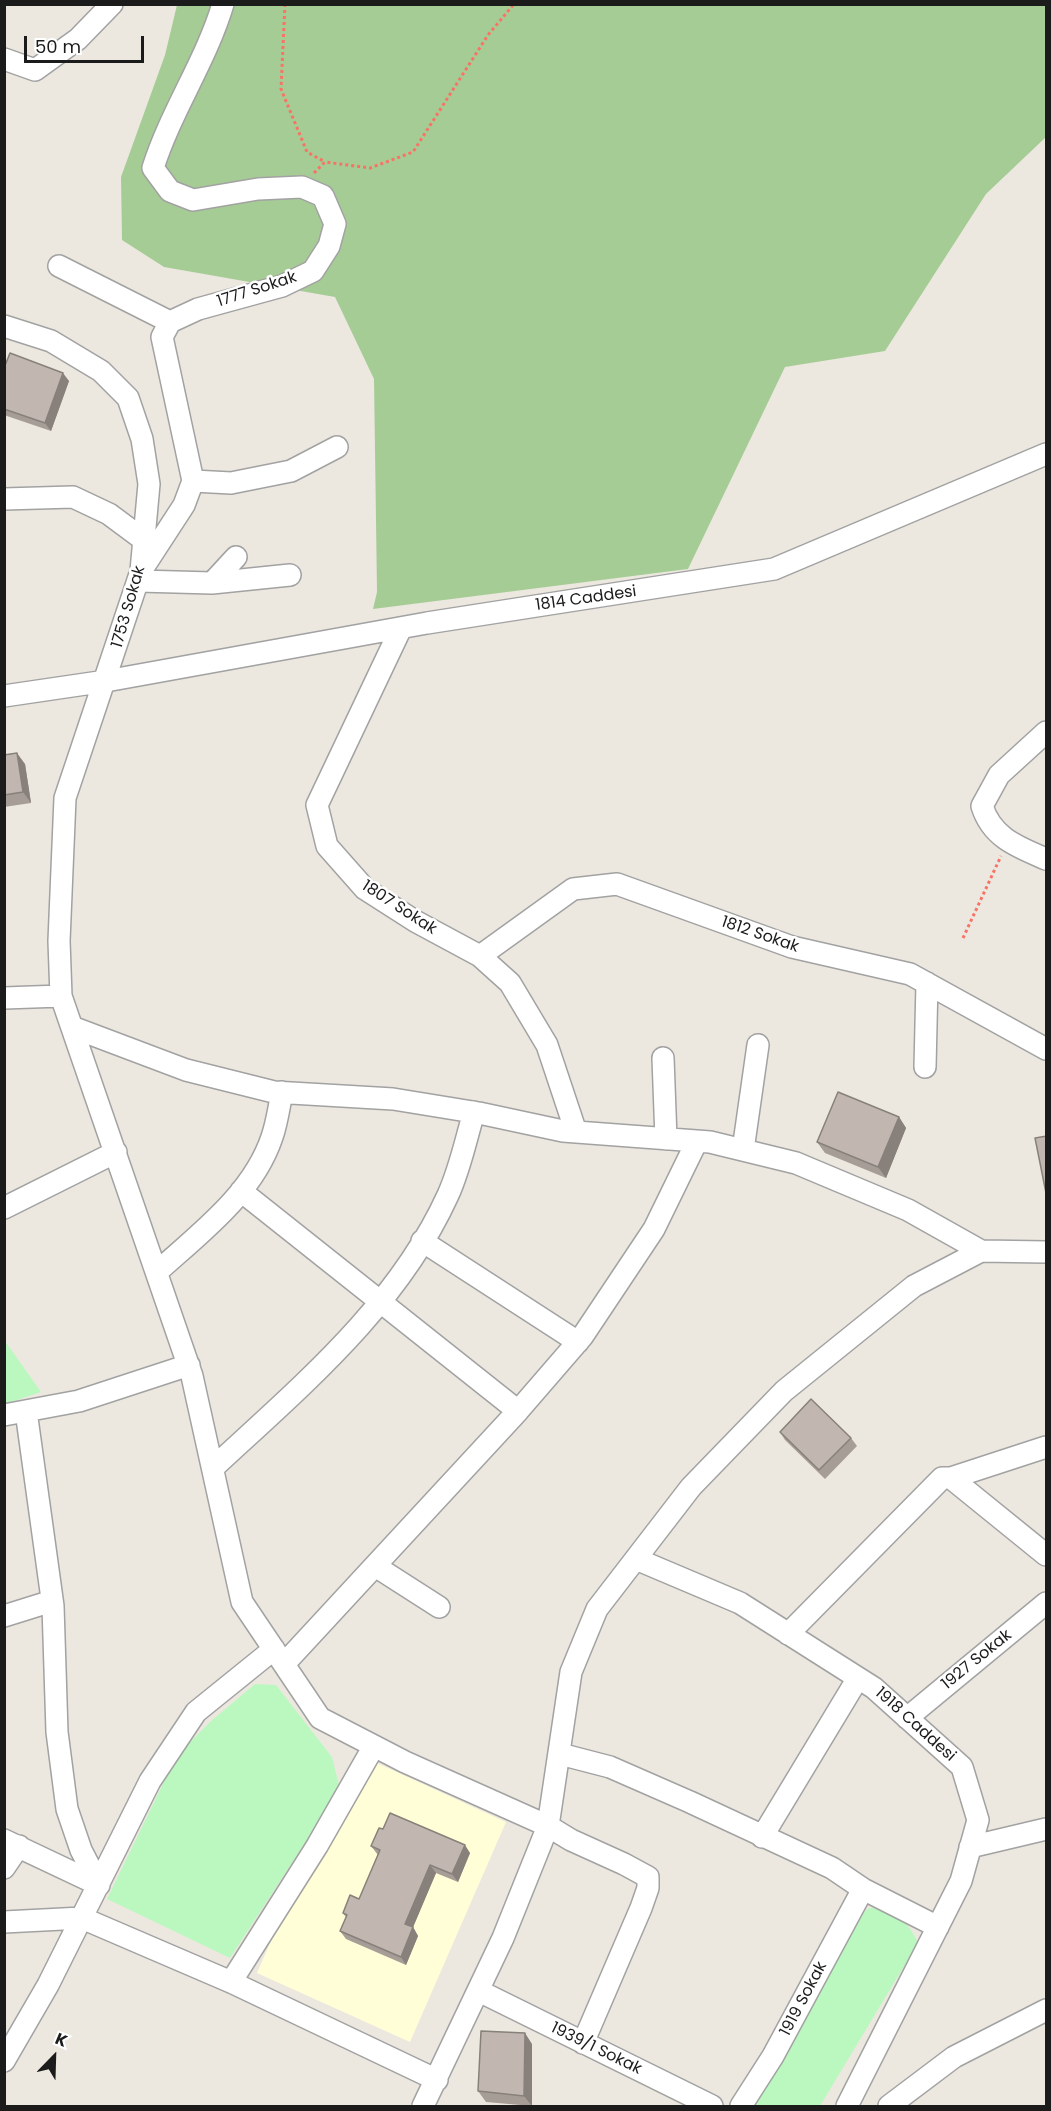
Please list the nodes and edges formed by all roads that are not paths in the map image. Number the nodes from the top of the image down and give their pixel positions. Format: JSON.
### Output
{"nodes":[{"id":1,"x":112,"y":4,"type":"edge"},
{"id":2,"x":223,"y":4,"type":"edge"},
{"id":3,"x":4,"y":59,"type":"edge"},
{"id":4,"x":59,"y":266,"type":"dead end"},
{"id":5,"x":170,"y":322,"type":"junction"},
{"id":6,"x":4,"y":326,"type":"edge"},
{"id":7,"x":338,"y":447,"type":"dead end"},
{"id":8,"x":1047,"y":454,"type":"edge"},
{"id":9,"x":193,"y":481,"type":"junction"},
{"id":10,"x":4,"y":499,"type":"edge"},
{"id":11,"x":144,"y":540,"type":"junction"},
{"id":12,"x":236,"y":557,"type":"dead end"},
{"id":13,"x":290,"y":575,"type":"dead end"},
{"id":14,"x":140,"y":576,"type":"junction"},
{"id":15,"x":212,"y":583,"type":"junction"},
{"id":16,"x":401,"y":628,"type":"junction"},
{"id":17,"x":106,"y":681,"type":"junction"},
{"id":18,"x":4,"y":696,"type":"edge"},
{"id":19,"x":1047,"y":732,"type":"edge"},
{"id":20,"x":1047,"y":859,"type":"edge"},
{"id":21,"x":480,"y":956,"type":"junction"},
{"id":22,"x":927,"y":983,"type":"junction"},
{"id":23,"x":61,"y":996,"type":"junction"},
{"id":24,"x":4,"y":998,"type":"edge"},
{"id":25,"x":72,"y":1027,"type":"junction"},
{"id":26,"x":758,"y":1044,"type":"dead end"},
{"id":27,"x":1047,"y":1049,"type":"edge"},
{"id":28,"x":663,"y":1058,"type":"dead end"},
{"id":29,"x":925,"y":1067,"type":"dead end"},
{"id":30,"x":282,"y":1092,"type":"junction"},
{"id":31,"x":474,"y":1112,"type":"junction"},
{"id":32,"x":576,"y":1132,"type":"junction"},
{"id":33,"x":666,"y":1139,"type":"junction"},
{"id":34,"x":697,"y":1141,"type":"junction"},
{"id":35,"x":743,"y":1150,"type":"junction"},
{"id":36,"x":116,"y":1152,"type":"junction"},
{"id":37,"x":241,"y":1191,"type":"junction"},
{"id":38,"x":4,"y":1208,"type":"edge"},
{"id":39,"x":422,"y":1241,"type":"junction"},
{"id":40,"x":981,"y":1251,"type":"junction"},
{"id":41,"x":1047,"y":1252,"type":"edge"},
{"id":42,"x":157,"y":1272,"type":"junction"},
{"id":43,"x":380,"y":1301,"type":"junction"},
{"id":44,"x":578,"y":1342,"type":"junction"},
{"id":45,"x":189,"y":1365,"type":"junction"},
{"id":46,"x":26,"y":1411,"type":"junction"},
{"id":47,"x":518,"y":1411,"type":"junction"},
{"id":48,"x":4,"y":1415,"type":"edge"},
{"id":49,"x":1047,"y":1429,"type":"edge"},
{"id":50,"x":1043,"y":1447,"type":"edge"},
{"id":51,"x":213,"y":1468,"type":"junction"},
{"id":52,"x":951,"y":1478,"type":"junction"},
{"id":53,"x":1047,"y":1556,"type":"edge"},
{"id":54,"x":636,"y":1558,"type":"junction"},
{"id":55,"x":375,"y":1566,"type":"junction"},
{"id":56,"x":52,"y":1601,"type":"junction"},
{"id":57,"x":1047,"y":1603,"type":"edge"},
{"id":58,"x":439,"y":1607,"type":"dead end"},
{"id":59,"x":4,"y":1616,"type":"edge"},
{"id":60,"x":788,"y":1634,"type":"junction"},
{"id":61,"x":279,"y":1657,"type":"junction"},
{"id":62,"x":858,"y":1677,"type":"junction"},
{"id":63,"x":907,"y":1718,"type":"junction"},
{"id":64,"x":374,"y":1746,"type":"junction"},
{"id":65,"x":560,"y":1754,"type":"junction"},
{"id":66,"x":548,"y":1826,"type":"junction"},
{"id":67,"x":1047,"y":1829,"type":"edge"},
{"id":68,"x":762,"y":1837,"type":"junction"},
{"id":69,"x":12,"y":1843,"type":"edge"},
{"id":70,"x":970,"y":1847,"type":"junction"},
{"id":71,"x":4,"y":1868,"type":"edge"},
{"id":72,"x":99,"y":1884,"type":"junction"},
{"id":73,"x":863,"y":1889,"type":"junction"},
{"id":74,"x":82,"y":1918,"type":"junction"},
{"id":75,"x":4,"y":1922,"type":"edge"},
{"id":76,"x":938,"y":1927,"type":"junction"},
{"id":77,"x":231,"y":1982,"type":"junction"},
{"id":78,"x":479,"y":1991,"type":"junction"},
{"id":79,"x":1047,"y":2010,"type":"edge"},
{"id":80,"x":583,"y":2043,"type":"junction"},
{"id":81,"x":4,"y":2061,"type":"edge"},
{"id":82,"x":437,"y":2080,"type":"junction"},
{"id":83,"x":423,"y":2106,"type":"edge"},
{"id":84,"x":712,"y":2106,"type":"edge"},
{"id":85,"x":741,"y":2106,"type":"edge"},
{"id":86,"x":847,"y":2106,"type":"edge"},
{"id":87,"x":889,"y":2106,"type":"edge"}],
"edges":[{"from":1,"to":3,"type":"street"},
{"from":2,"to":5,"type":"street","name":"1777 Sokak"},
{"from":4,"to":5,"type":"street"},
{"from":5,"to":9,"type":"street"},
{"from":6,"to":11,"type":"street","name":"1753 Sokak"},
{"from":7,"to":9,"type":"street"},
{"from":8,"to":16,"type":"street","name":"1814 Caddesi"},
{"from":9,"to":14,"type":"street"},
{"from":10,"to":11,"type":"street"},
{"from":11,"to":14,"type":"street","name":"1753 Sokak"},
{"from":12,"to":15,"type":"street"},
{"from":13,"to":15,"type":"street"},
{"from":14,"to":15,"type":"street"},
{"from":14,"to":17,"type":"street","name":"1753 Sokak"},
{"from":16,"to":17,"type":"street","name":"1814 Caddesi"},
{"from":16,"to":21,"type":"street","name":"1807 Sokak"},
{"from":17,"to":18,"type":"street","name":"1814 Caddesi"},
{"from":17,"to":23,"type":"street","name":"1753 Sokak"},
{"from":19,"to":20,"type":"street"},
{"from":21,"to":22,"type":"street","name":"1812 Sokak"},
{"from":21,"to":32,"type":"street","name":"1807 Sokak"},
{"from":22,"to":27,"type":"street","name":"1812 Sokak"},
{"from":22,"to":29,"type":"street"},
{"from":23,"to":24,"type":"street"},
{"from":23,"to":25,"type":"street","name":"1753 Sokak"},
{"from":25,"to":30,"type":"street"},
{"from":25,"to":36,"type":"street","name":"1753 Sokak"},
{"from":26,"to":35,"type":"street"},
{"from":28,"to":33,"type":"street"},
{"from":30,"to":31,"type":"street"},
{"from":30,"to":37,"type":"street"},
{"from":31,"to":32,"type":"street"},
{"from":31,"to":39,"type":"street"},
{"from":32,"to":33,"type":"street"},
{"from":33,"to":34,"type":"street"},
{"from":34,"to":35,"type":"street"},
{"from":34,"to":44,"type":"street"},
{"from":35,"to":40,"type":"street"},
{"from":36,"to":38,"type":"street"},
{"from":36,"to":42,"type":"street","name":"1753 Sokak"},
{"from":37,"to":42,"type":"street"},
{"from":37,"to":43,"type":"street"},
{"from":39,"to":43,"type":"street"},
{"from":39,"to":44,"type":"street"},
{"from":40,"to":41,"type":"street"},
{"from":40,"to":54,"type":"street"},
{"from":42,"to":45,"type":"street","name":"1753 Sokak"},
{"from":43,"to":47,"type":"street"},
{"from":43,"to":51,"type":"street"},
{"from":44,"to":47,"type":"street"},
{"from":45,"to":46,"type":"street"},
{"from":45,"to":51,"type":"street","name":"1753 Sokak"},
{"from":46,"to":48,"type":"street"},
{"from":46,"to":56,"type":"street"},
{"from":47,"to":55,"type":"street"},
{"from":49,"to":50,"type":"street"},
{"from":50,"to":52,"type":"street"},
{"from":51,"to":61,"type":"street","name":"1753 Sokak"},
{"from":52,"to":53,"type":"street"},
{"from":52,"to":60,"type":"street"},
{"from":54,"to":60,"type":"street","name":"1918 Caddesi"},
{"from":54,"to":65,"type":"street"},
{"from":55,"to":58,"type":"street"},
{"from":55,"to":61,"type":"street"},
{"from":56,"to":59,"type":"street"},
{"from":56,"to":72,"type":"street"},
{"from":57,"to":63,"type":"street","name":"1927 Sokak"},
{"from":60,"to":62,"type":"street","name":"1918 Caddesi"},
{"from":61,"to":64,"type":"street","name":"1753 Sokak"},
{"from":61,"to":72,"type":"street"},
{"from":62,"to":63,"type":"street","name":"1918 Caddesi"},
{"from":62,"to":68,"type":"street"},
{"from":63,"to":70,"type":"street","name":"1918 Caddesi"},
{"from":64,"to":66,"type":"street","name":"1753 Sokak"},
{"from":64,"to":77,"type":"street"},
{"from":65,"to":66,"type":"street"},
{"from":65,"to":68,"type":"street"},
{"from":66,"to":78,"type":"street"},
{"from":66,"to":80,"type":"street","name":"1753 Sokak"},
{"from":67,"to":70,"type":"street"},
{"from":68,"to":73,"type":"street"},
{"from":69,"to":71,"type":"street"},
{"from":69,"to":72,"type":"street"},
{"from":70,"to":76,"type":"street","name":"1918 Caddesi"},
{"from":72,"to":74,"type":"street"},
{"from":73,"to":76,"type":"street"},
{"from":73,"to":85,"type":"street","name":"1919 Sokak"},
{"from":74,"to":75,"type":"street"},
{"from":74,"to":77,"type":"street"},
{"from":74,"to":81,"type":"street"},
{"from":76,"to":86,"type":"street","name":"1918 Caddesi"},
{"from":77,"to":82,"type":"street"},
{"from":78,"to":80,"type":"street","name":"1939/1 Sokak"},
{"from":78,"to":82,"type":"street"},
{"from":79,"to":87,"type":"street"},
{"from":80,"to":84,"type":"street","name":"1939/1 Sokak"},
{"from":82,"to":83,"type":"street"}]}
